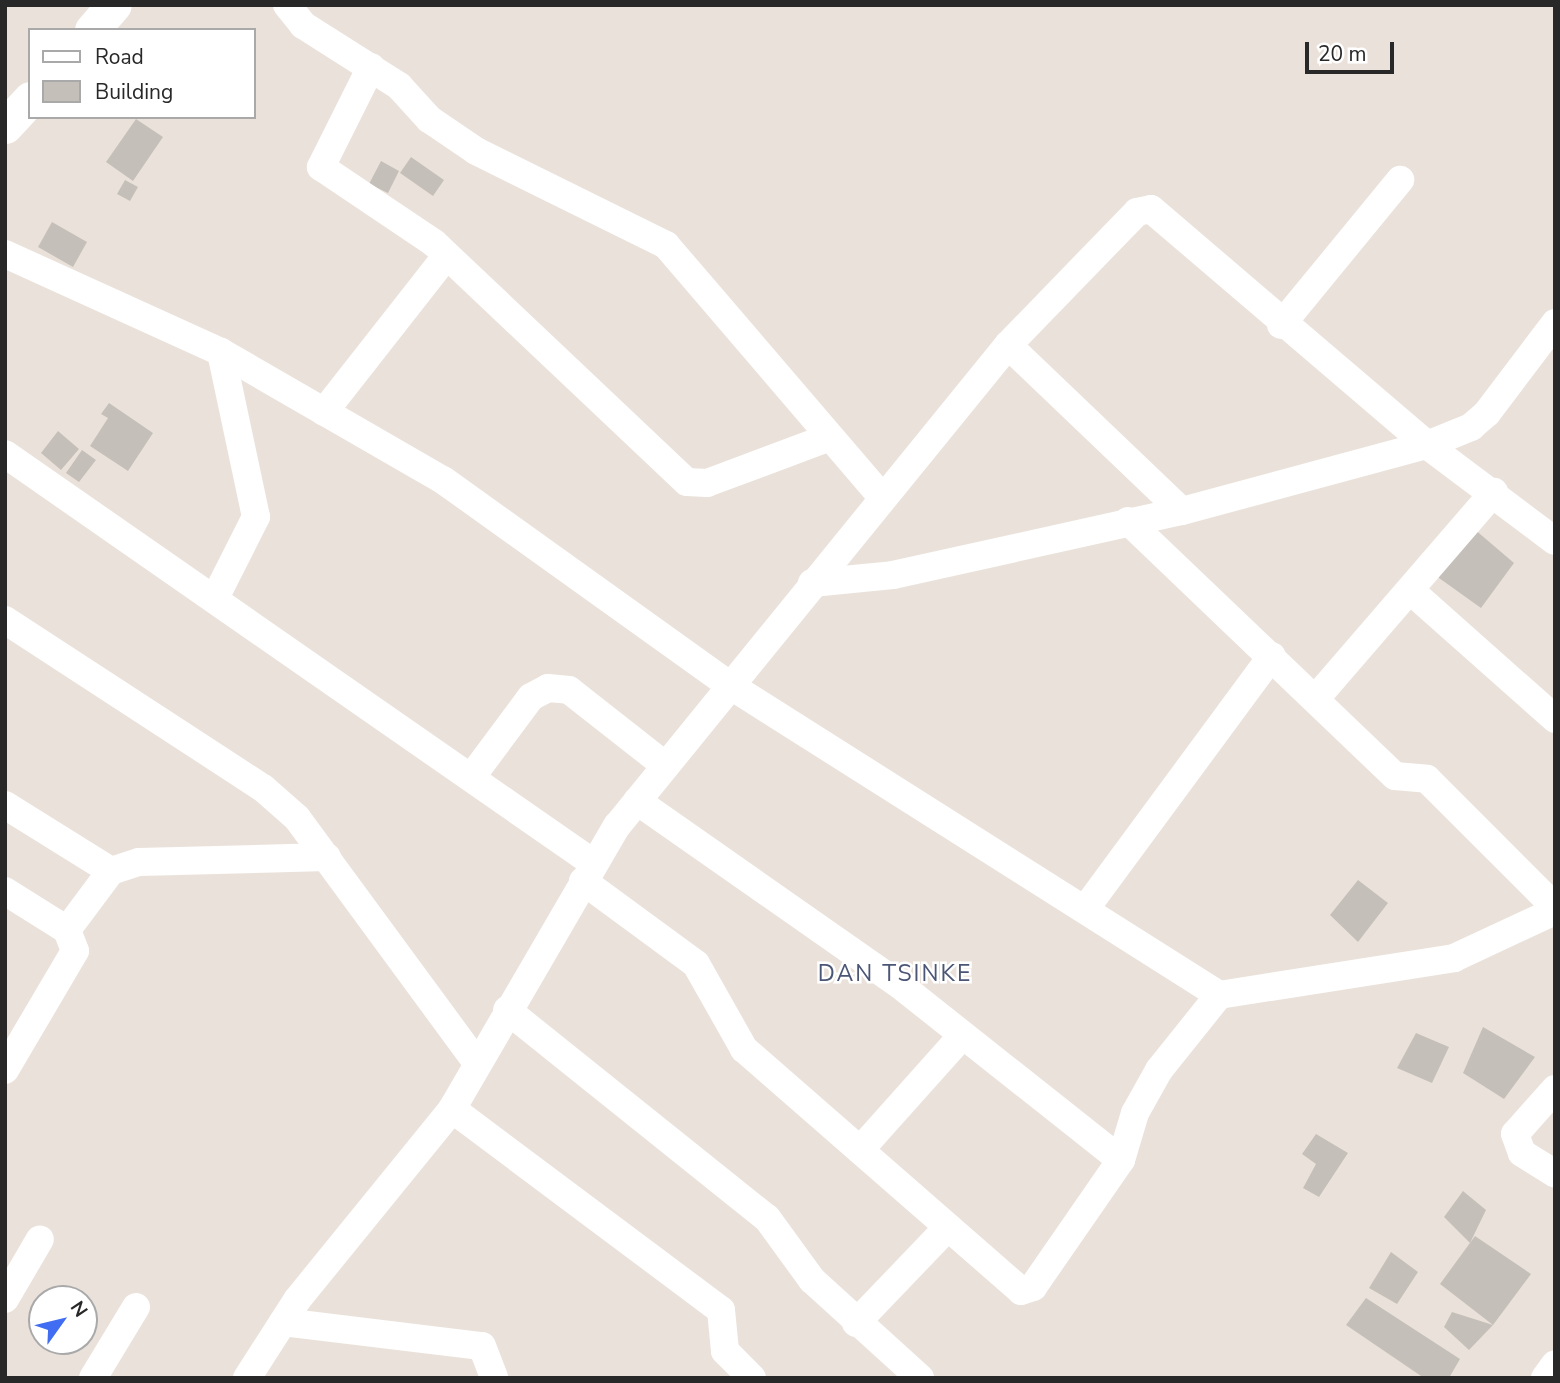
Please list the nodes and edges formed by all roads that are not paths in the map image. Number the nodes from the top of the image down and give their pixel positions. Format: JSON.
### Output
{"nodes":[{"id":1,"x":114,"y":5,"type":"edge"},
{"id":2,"x":287,"y":5,"type":"edge"},
{"id":3,"x":94,"y":28,"type":"edge"},
{"id":4,"x":371,"y":67,"type":"junction"},
{"id":5,"x":28,"y":101,"type":"edge"},
{"id":6,"x":5,"y":126,"type":"edge"},
{"id":7,"x":1400,"y":180,"type":"dead end"},
{"id":8,"x":5,"y":254,"type":"edge"},
{"id":9,"x":447,"y":256,"type":"junction"},
{"id":10,"x":1555,"y":323,"type":"edge"},
{"id":11,"x":1281,"y":325,"type":"junction"},
{"id":12,"x":1008,"y":345,"type":"junction"},
{"id":13,"x":221,"y":352,"type":"junction"},
{"id":14,"x":324,"y":412,"type":"junction"},
{"id":15,"x":830,"y":437,"type":"junction"},
{"id":16,"x":1427,"y":445,"type":"junction"},
{"id":17,"x":5,"y":454,"type":"edge"},
{"id":18,"x":1494,"y":492,"type":"junction"},
{"id":19,"x":881,"y":496,"type":"junction"},
{"id":20,"x":1182,"y":511,"type":"junction"},
{"id":21,"x":1128,"y":521,"type":"junction"},
{"id":22,"x":1555,"y":541,"type":"edge"},
{"id":23,"x":812,"y":583,"type":"junction"},
{"id":24,"x":1411,"y":590,"type":"junction"},
{"id":25,"x":215,"y":598,"type":"junction"},
{"id":26,"x":5,"y":620,"type":"edge"},
{"id":27,"x":1272,"y":656,"type":"junction"},
{"id":28,"x":731,"y":686,"type":"junction"},
{"id":29,"x":1317,"y":698,"type":"junction"},
{"id":30,"x":1555,"y":719,"type":"edge"},
{"id":31,"x":666,"y":766,"type":"junction"},
{"id":32,"x":472,"y":775,"type":"junction"},
{"id":33,"x":637,"y":801,"type":"junction"},
{"id":34,"x":5,"y":805,"type":"edge"},
{"id":35,"x":327,"y":857,"type":"junction"},
{"id":36,"x":111,"y":871,"type":"junction"},
{"id":37,"x":588,"y":872,"type":"junction"},
{"id":38,"x":11,"y":900,"type":"edge"},
{"id":39,"x":1087,"y":908,"type":"junction"},
{"id":40,"x":1555,"y":909,"type":"edge"},
{"id":41,"x":66,"y":930,"type":"junction"},
{"id":42,"x":1219,"y":995,"type":"junction"},
{"id":43,"x":507,"y":1010,"type":"junction"},
{"id":44,"x":962,"y":1036,"type":"junction"},
{"id":45,"x":477,"y":1063,"type":"junction"},
{"id":46,"x":5,"y":1070,"type":"edge"},
{"id":47,"x":1555,"y":1088,"type":"edge"},
{"id":48,"x":452,"y":1109,"type":"junction"},
{"id":49,"x":860,"y":1150,"type":"junction"},
{"id":50,"x":1121,"y":1160,"type":"junction"},
{"id":51,"x":1555,"y":1174,"type":"edge"},
{"id":52,"x":948,"y":1227,"type":"junction"},
{"id":53,"x":40,"y":1239,"type":"dead end"},
{"id":54,"x":5,"y":1299,"type":"edge"},
{"id":55,"x":136,"y":1307,"type":"dead end"},
{"id":56,"x":283,"y":1322,"type":"junction"},
{"id":57,"x":856,"y":1323,"type":"junction"},
{"id":58,"x":1555,"y":1364,"type":"edge"},
{"id":59,"x":93,"y":1378,"type":"edge"},
{"id":60,"x":247,"y":1378,"type":"edge"},
{"id":61,"x":494,"y":1378,"type":"edge"},
{"id":62,"x":752,"y":1378,"type":"edge"},
{"id":63,"x":920,"y":1378,"type":"edge"},
{"id":64,"x":1545,"y":1378,"type":"edge"}],
"edges":[{"from":1,"to":3,"type":"street"},
{"from":2,"to":4,"type":"street"},
{"from":4,"to":9,"type":"street"},
{"from":4,"to":15,"type":"street"},
{"from":5,"to":6,"type":"street"},
{"from":7,"to":11,"type":"street"},
{"from":8,"to":13,"type":"street"},
{"from":9,"to":14,"type":"street"},
{"from":9,"to":15,"type":"street"},
{"from":10,"to":16,"type":"street"},
{"from":11,"to":12,"type":"street"},
{"from":11,"to":16,"type":"street"},
{"from":12,"to":19,"type":"street"},
{"from":12,"to":20,"type":"street"},
{"from":13,"to":14,"type":"street"},
{"from":13,"to":25,"type":"street"},
{"from":14,"to":28,"type":"street"},
{"from":15,"to":19,"type":"street"},
{"from":16,"to":18,"type":"street"},
{"from":16,"to":20,"type":"street"},
{"from":17,"to":25,"type":"street"},
{"from":18,"to":22,"type":"street"},
{"from":18,"to":24,"type":"street"},
{"from":19,"to":23,"type":"street"},
{"from":20,"to":21,"type":"street"},
{"from":21,"to":23,"type":"street"},
{"from":21,"to":27,"type":"street"},
{"from":23,"to":28,"type":"street"},
{"from":24,"to":29,"type":"street"},
{"from":24,"to":30,"type":"street"},
{"from":25,"to":32,"type":"street"},
{"from":26,"to":35,"type":"street"},
{"from":27,"to":29,"type":"street"},
{"from":27,"to":39,"type":"street"},
{"from":28,"to":31,"type":"street"},
{"from":28,"to":39,"type":"street"},
{"from":29,"to":40,"type":"street"},
{"from":31,"to":32,"type":"street"},
{"from":31,"to":33,"type":"street"},
{"from":32,"to":37,"type":"street"},
{"from":33,"to":37,"type":"street"},
{"from":33,"to":44,"type":"street"},
{"from":34,"to":36,"type":"street"},
{"from":35,"to":36,"type":"street"},
{"from":35,"to":45,"type":"street"},
{"from":36,"to":41,"type":"street"},
{"from":37,"to":43,"type":"street"},
{"from":37,"to":49,"type":"street"},
{"from":38,"to":41,"type":"street"},
{"from":39,"to":42,"type":"street"},
{"from":40,"to":42,"type":"street"},
{"from":41,"to":46,"type":"street"},
{"from":42,"to":50,"type":"street"},
{"from":43,"to":45,"type":"street"},
{"from":43,"to":57,"type":"street"},
{"from":44,"to":49,"type":"street"},
{"from":44,"to":50,"type":"street"},
{"from":45,"to":48,"type":"street"},
{"from":47,"to":51,"type":"street"},
{"from":48,"to":56,"type":"street"},
{"from":48,"to":62,"type":"street"},
{"from":49,"to":52,"type":"street"},
{"from":50,"to":52,"type":"street"},
{"from":52,"to":57,"type":"street"},
{"from":53,"to":54,"type":"street"},
{"from":55,"to":59,"type":"street"},
{"from":56,"to":60,"type":"street"},
{"from":56,"to":61,"type":"street"},
{"from":57,"to":63,"type":"street"},
{"from":58,"to":64,"type":"street"}]}
